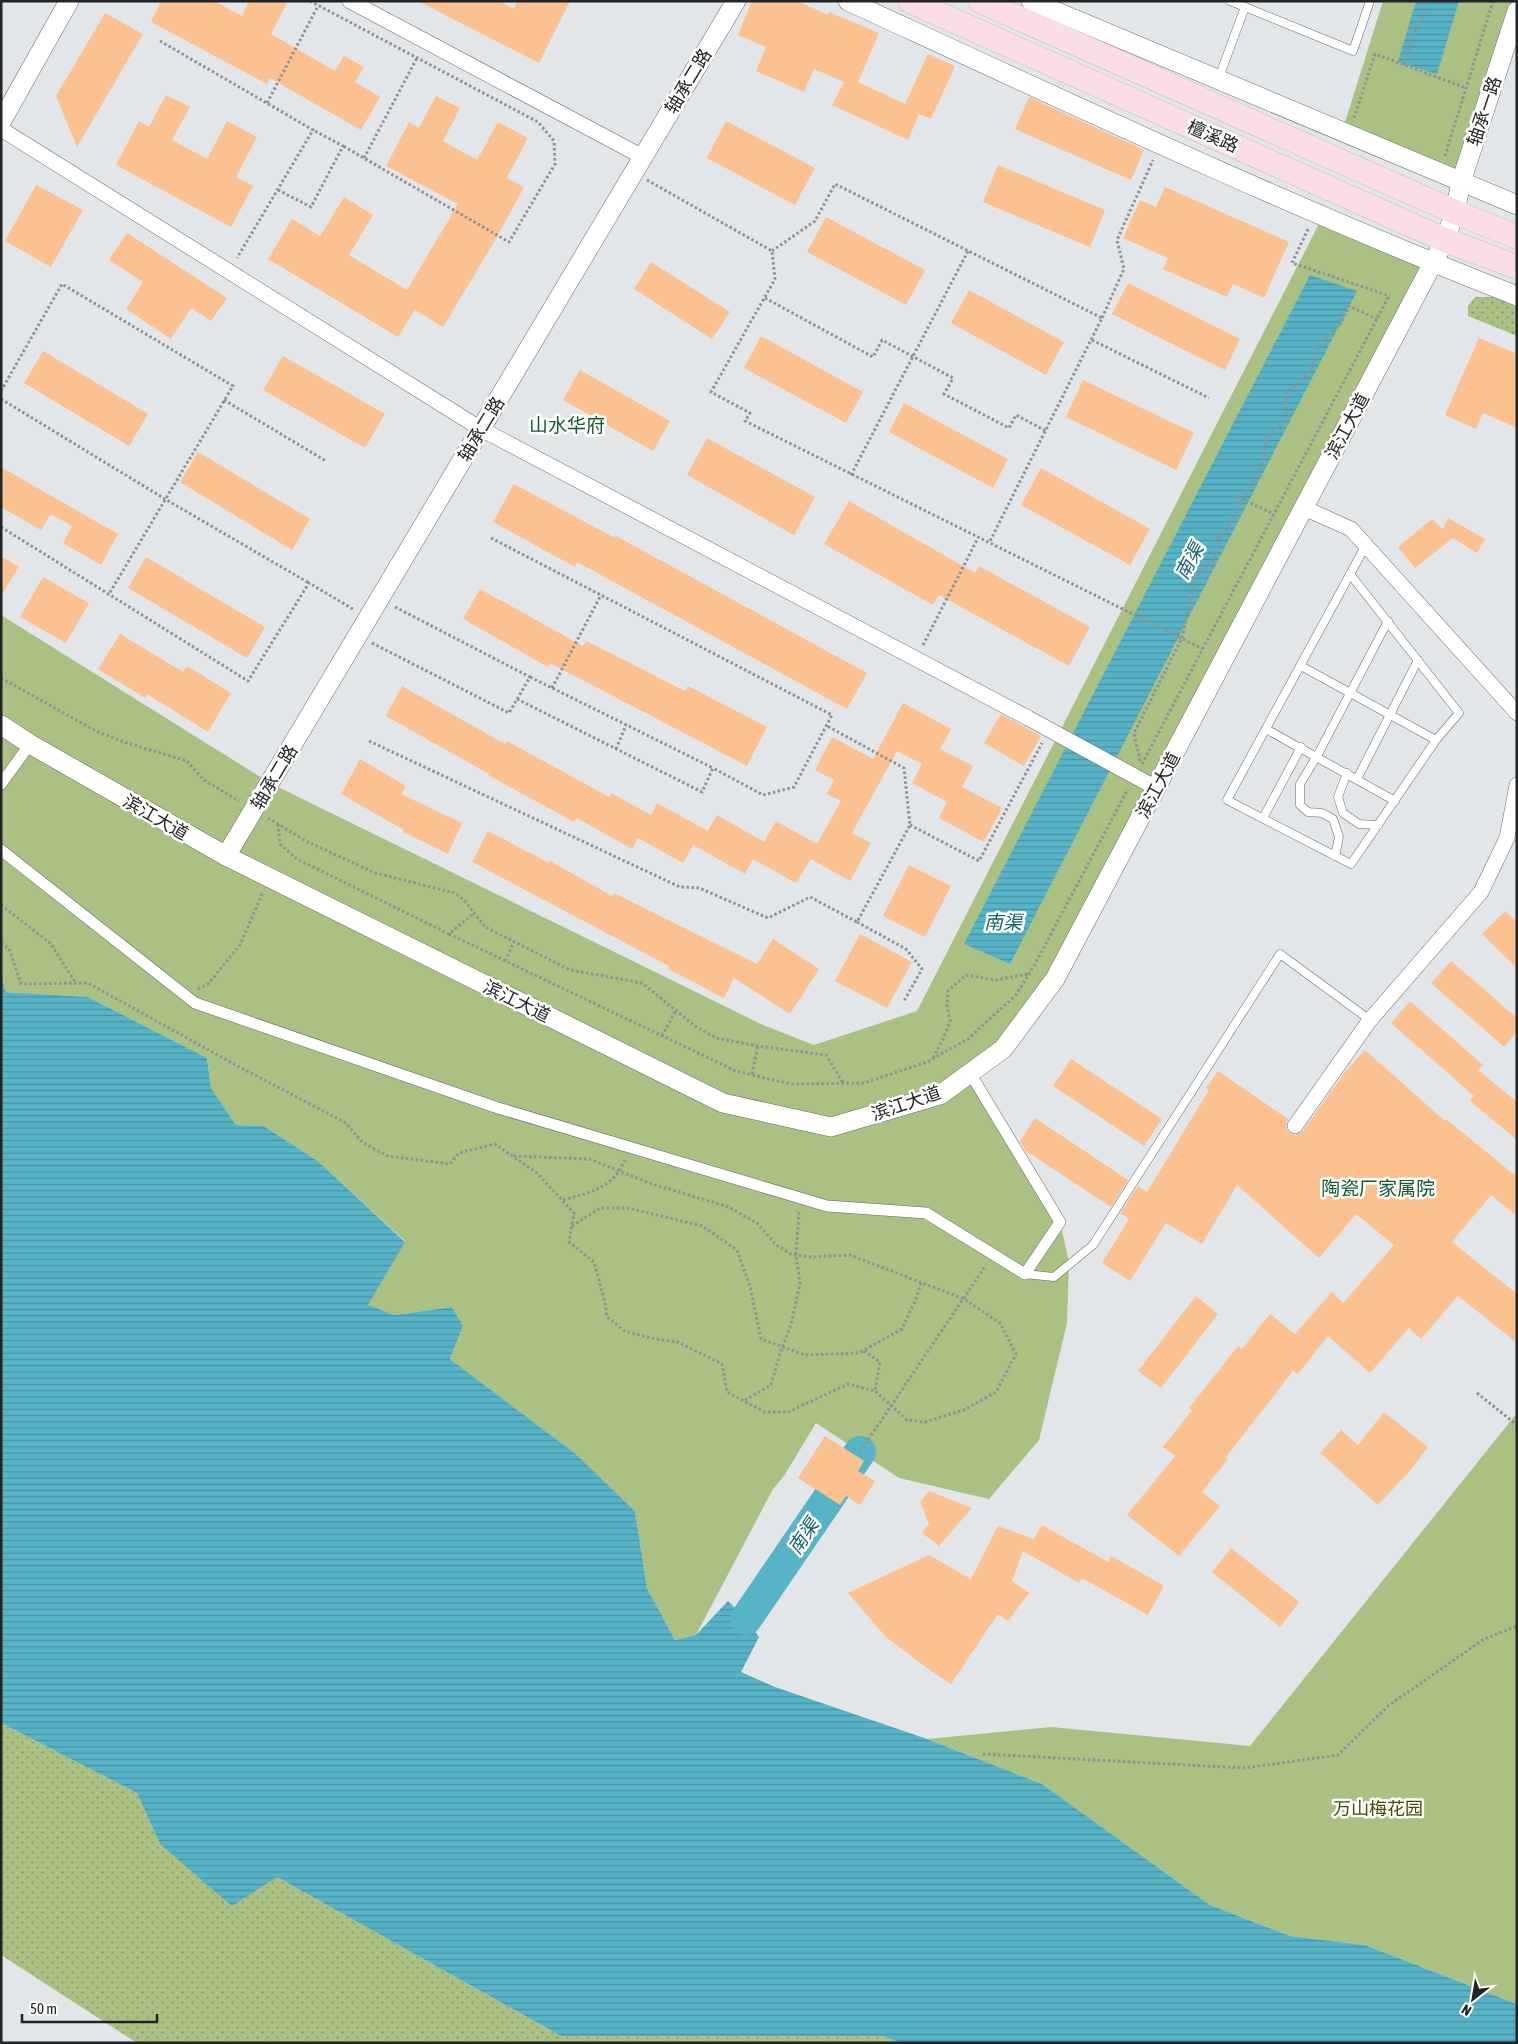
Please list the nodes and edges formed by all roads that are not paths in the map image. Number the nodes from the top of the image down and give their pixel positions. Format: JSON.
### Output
{"nodes":[{"id":1,"x":69,"y":1,"type":"edge"},
{"id":2,"x":350,"y":1,"type":"edge"},
{"id":3,"x":736,"y":1,"type":"edge"},
{"id":4,"x":848,"y":1,"type":"edge"},
{"id":5,"x":910,"y":1,"type":"edge"},
{"id":6,"x":980,"y":1,"type":"edge"},
{"id":7,"x":1031,"y":1,"type":"edge"},
{"id":8,"x":1230,"y":1,"type":"edge"},
{"id":9,"x":1370,"y":1,"type":"edge"},
{"id":10,"x":1052,"y":5,"type":"edge"},
{"id":11,"x":1245,"y":8,"type":"junction"},
{"id":12,"x":1517,"y":11,"type":"edge"},
{"id":13,"x":1218,"y":80,"type":"junction"},
{"id":14,"x":1,"y":122,"type":"edge"},
{"id":15,"x":1,"y":129,"type":"edge"},
{"id":16,"x":639,"y":165,"type":"junction"},
{"id":17,"x":1461,"y":182,"type":"junction"},
{"id":18,"x":1517,"y":205,"type":"edge"},
{"id":19,"x":1455,"y":212,"type":"junction"},
{"id":20,"x":1517,"y":237,"type":"edge"},
{"id":21,"x":1445,"y":240,"type":"junction"},
{"id":22,"x":1433,"y":263,"type":"junction"},
{"id":23,"x":1517,"y":267,"type":"edge"},
{"id":24,"x":1517,"y":296,"type":"edge"},
{"id":25,"x":481,"y":428,"type":"junction"},
{"id":26,"x":1304,"y":508,"type":"junction"},
{"id":27,"x":1366,"y":545,"type":"junction"},
{"id":28,"x":1350,"y":574,"type":"junction"},
{"id":29,"x":1388,"y":621,"type":"junction"},
{"id":30,"x":1418,"y":660,"type":"junction"},
{"id":31,"x":1300,"y":666,"type":"junction"},
{"id":32,"x":1350,"y":693,"type":"junction"},
{"id":33,"x":1517,"y":713,"type":"edge"},
{"id":34,"x":1390,"y":715,"type":"junction"},
{"id":35,"x":1,"y":725,"type":"edge"},
{"id":36,"x":1266,"y":728,"type":"junction"},
{"id":37,"x":1436,"y":740,"type":"junction"},
{"id":38,"x":30,"y":744,"type":"junction"},
{"id":39,"x":1300,"y":747,"type":"junction"},
{"id":40,"x":1317,"y":756,"type":"junction"},
{"id":41,"x":1347,"y":773,"type":"junction"},
{"id":42,"x":1357,"y":779,"type":"junction"},
{"id":43,"x":1,"y":784,"type":"edge"},
{"id":44,"x":1152,"y":785,"type":"junction"},
{"id":45,"x":1517,"y":785,"type":"edge"},
{"id":46,"x":1395,"y":800,"type":"junction"},
{"id":47,"x":1263,"y":818,"type":"junction"},
{"id":48,"x":1378,"y":825,"type":"junction"},
{"id":49,"x":1,"y":850,"type":"edge"},
{"id":50,"x":226,"y":856,"type":"junction"},
{"id":51,"x":1335,"y":856,"type":"junction"},
{"id":52,"x":1370,"y":1020,"type":"junction"},
{"id":53,"x":970,"y":1073,"type":"junction"},
{"id":54,"x":1295,"y":1126,"type":"dead end"},
{"id":55,"x":1025,"y":1274,"type":"junction"}],
"edges":[{"from":1,"to":14,"type":"street"},
{"from":2,"to":16,"type":"street"},
{"from":3,"to":16,"type":"street","name":"轴承二路"},
{"from":4,"to":22,"type":"street"},
{"from":5,"to":21,"type":"main road","name":"檀溪路"},
{"from":6,"to":19,"type":"main road","name":"檀溪路"},
{"from":7,"to":10,"type":"street"},
{"from":8,"to":11,"type":"lane"},
{"from":9,"to":11,"type":"lane"},
{"from":10,"to":13,"type":"street"},
{"from":11,"to":13,"type":"lane"},
{"from":12,"to":17,"type":"street","name":"轴承一路"},
{"from":13,"to":17,"type":"street"},
{"from":15,"to":25,"type":"street"},
{"from":16,"to":25,"type":"street","name":"轴承二路"},
{"from":17,"to":18,"type":"street"},
{"from":17,"to":19,"type":"street","name":"轴承一路"},
{"from":19,"to":20,"type":"main road","name":"檀溪路"},
{"from":19,"to":21,"type":"street","name":"滨江大道"},
{"from":21,"to":22,"type":"street","name":"滨江大道"},
{"from":21,"to":23,"type":"main road","name":"檀溪路"},
{"from":22,"to":24,"type":"street"},
{"from":22,"to":26,"type":"street","name":"滨江大道"},
{"from":25,"to":44,"type":"street","bridge":true},
{"from":25,"to":50,"type":"street","name":"轴承二路"},
{"from":26,"to":27,"type":"street"},
{"from":26,"to":44,"type":"street","name":"滨江大道"},
{"from":27,"to":28,"type":"lane"},
{"from":27,"to":33,"type":"street"},
{"from":28,"to":29,"type":"lane"},
{"from":28,"to":31,"type":"lane"},
{"from":29,"to":30,"type":"lane"},
{"from":29,"to":32,"type":"lane"},
{"from":30,"to":34,"type":"lane"},
{"from":30,"to":37,"type":"lane"},
{"from":31,"to":32,"type":"lane"},
{"from":31,"to":36,"type":"lane"},
{"from":32,"to":34,"type":"lane"},
{"from":32,"to":40,"type":"lane"},
{"from":34,"to":37,"type":"lane"},
{"from":34,"to":42,"type":"lane"},
{"from":35,"to":38,"type":"street","name":"滨江大道"},
{"from":36,"to":39,"type":"lane"},
{"from":36,"to":47,"type":"lane"},
{"from":37,"to":46,"type":"lane"},
{"from":38,"to":43,"type":"street"},
{"from":38,"to":50,"type":"street","name":"滨江大道"},
{"from":39,"to":40,"type":"lane"},
{"from":39,"to":47,"type":"lane"},
{"from":40,"to":41,"type":"lane"},
{"from":40,"to":51,"type":"lane"},
{"from":41,"to":42,"type":"lane"},
{"from":41,"to":48,"type":"lane"},
{"from":42,"to":46,"type":"lane"},
{"from":44,"to":53,"type":"street","name":"滨江大道"},
{"from":45,"to":52,"type":"street"},
{"from":46,"to":48,"type":"lane"},
{"from":47,"to":51,"type":"lane"},
{"from":48,"to":51,"type":"lane"},
{"from":49,"to":55,"type":"street"},
{"from":50,"to":53,"type":"street","name":"滨江大道"},
{"from":52,"to":54,"type":"street"},
{"from":52,"to":55,"type":"lane"},
{"from":53,"to":55,"type":"street"}]}
